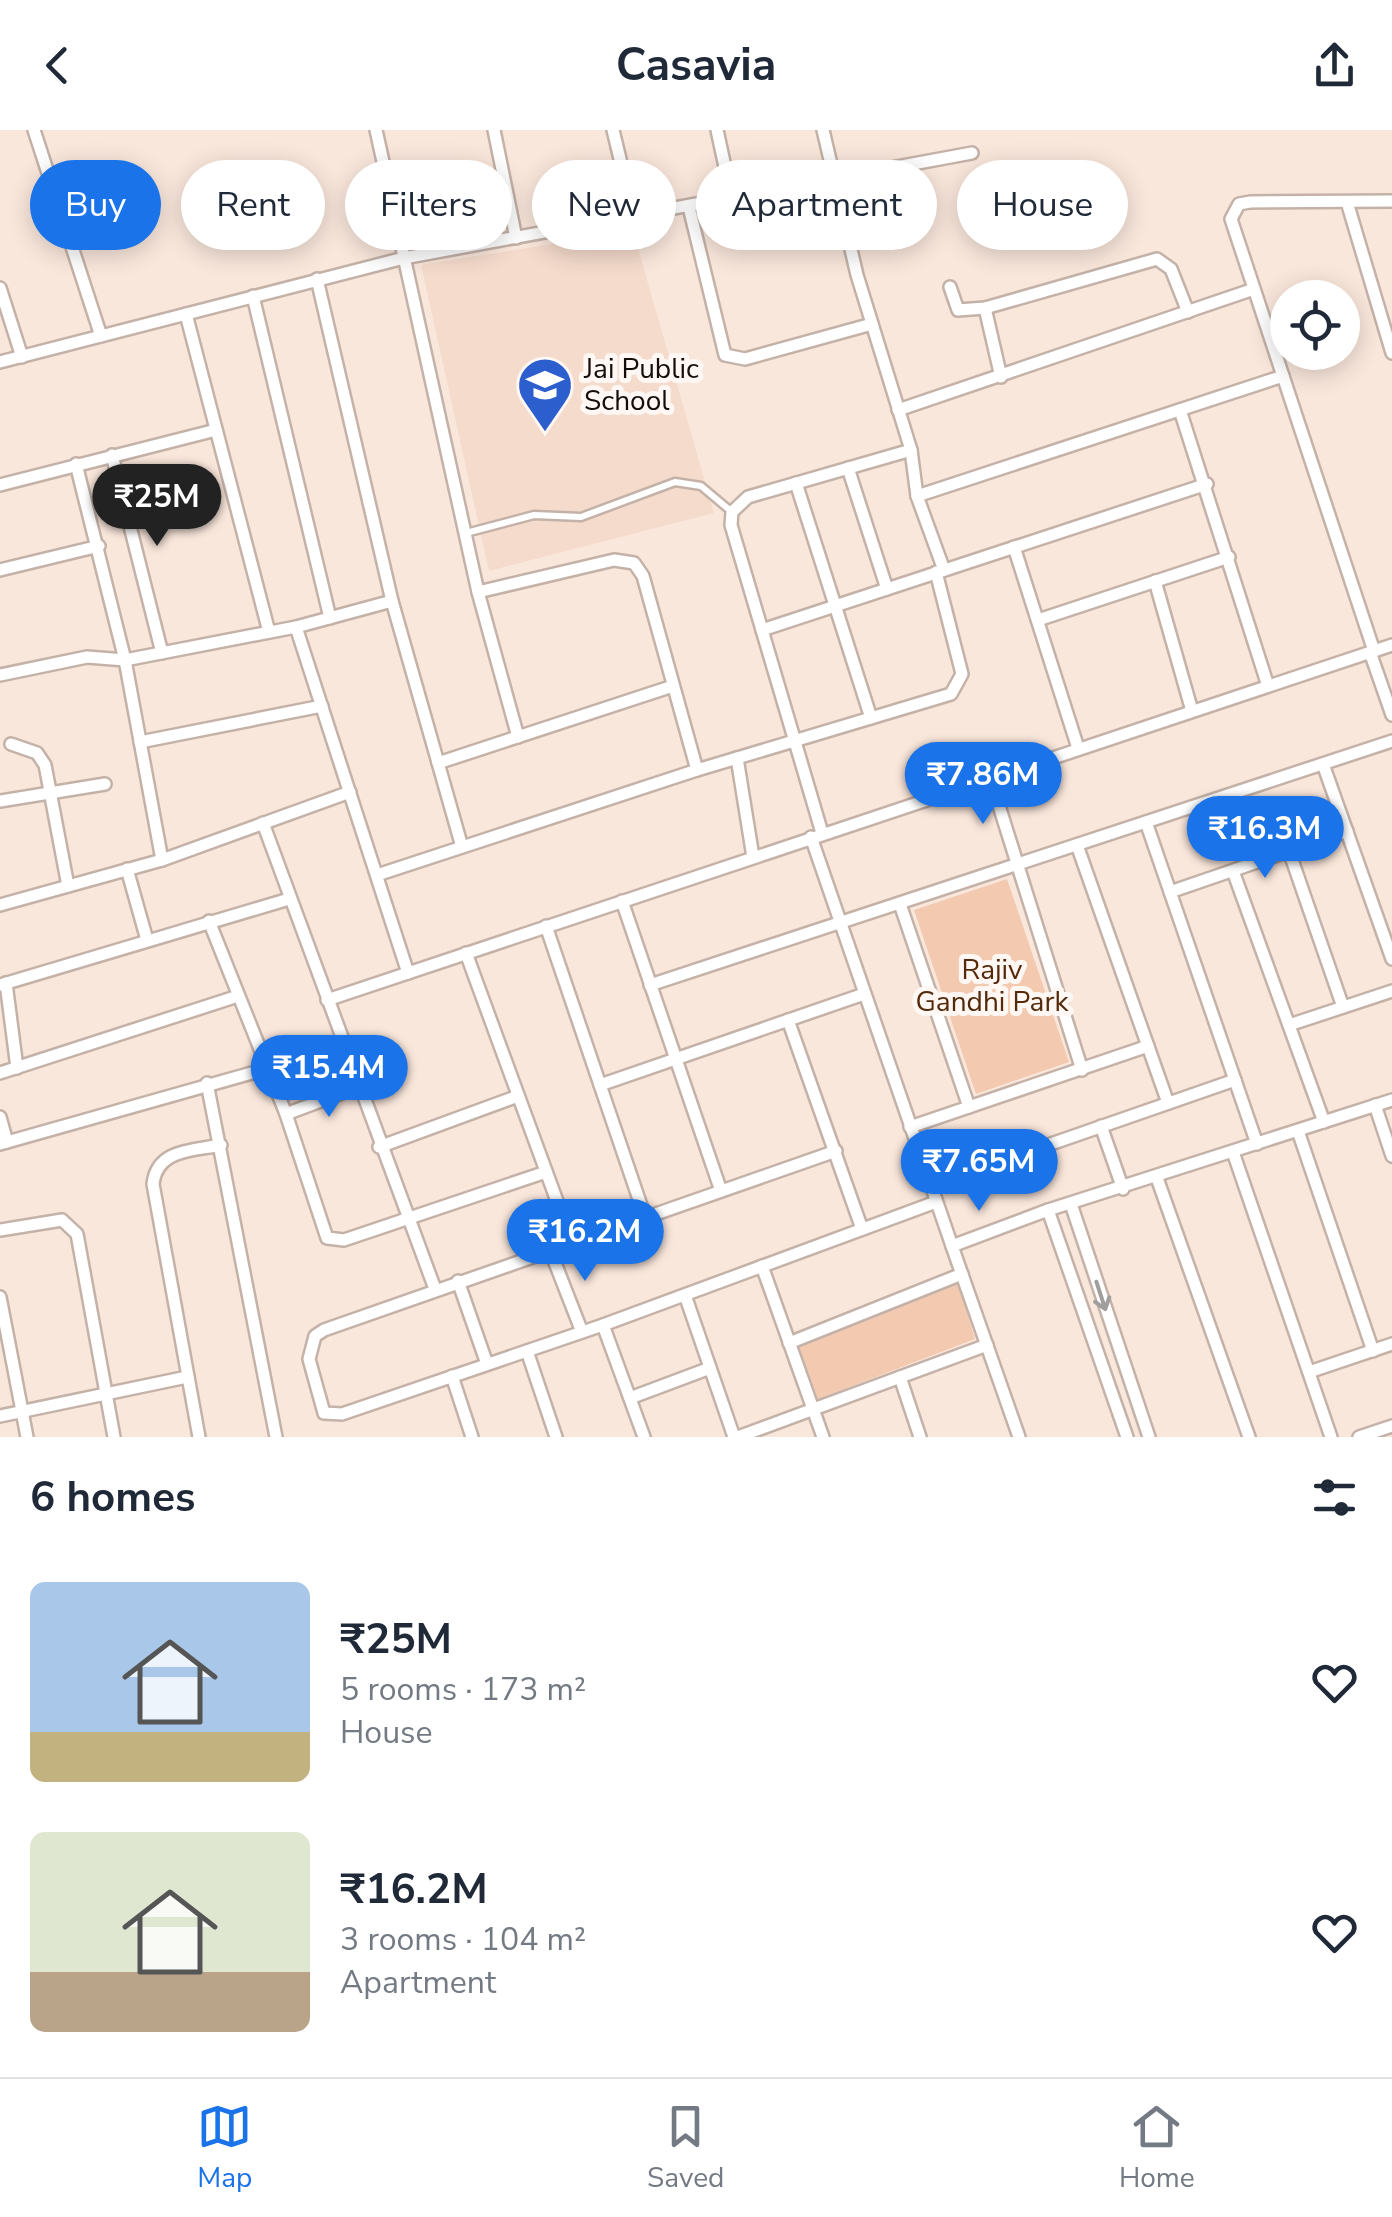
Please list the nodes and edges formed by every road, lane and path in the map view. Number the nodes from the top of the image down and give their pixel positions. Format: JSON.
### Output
{"nodes":[{"id":1,"x":34,"y":130,"type":"edge"},
{"id":2,"x":376,"y":130,"type":"edge"},
{"id":3,"x":494,"y":130,"type":"edge"},
{"id":4,"x":613,"y":130,"type":"edge"},
{"id":5,"x":717,"y":130,"type":"edge"},
{"id":6,"x":823,"y":130,"type":"edge"},
{"id":7,"x":972,"y":153,"type":"dead end"},
{"id":8,"x":620,"y":160,"type":"edge"},
{"id":9,"x":724,"y":160,"type":"edge"},
{"id":10,"x":830,"y":160,"type":"edge"},
{"id":11,"x":932,"y":160,"type":"edge"},
{"id":12,"x":1392,"y":201,"type":"edge"},
{"id":13,"x":1347,"y":202,"type":"junction"},
{"id":14,"x":696,"y":206,"type":"edge"},
{"id":15,"x":689,"y":207,"type":"junction"},
{"id":16,"x":676,"y":209,"type":"edge"},
{"id":17,"x":532,"y":235,"type":"edge"},
{"id":18,"x":516,"y":238,"type":"junction"},
{"id":19,"x":853,"y":250,"type":"edge"},
{"id":20,"x":404,"y":258,"type":"junction"},
{"id":21,"x":317,"y":279,"type":"junction"},
{"id":22,"x":950,"y":287,"type":"dead end"},
{"id":23,"x":0,"y":288,"type":"edge"},
{"id":24,"x":1254,"y":289,"type":"junction"},
{"id":25,"x":253,"y":296,"type":"junction"},
{"id":26,"x":985,"y":308,"type":"junction"},
{"id":27,"x":1188,"y":312,"type":"junction"},
{"id":28,"x":186,"y":314,"type":"junction"},
{"id":29,"x":872,"y":324,"type":"junction"},
{"id":30,"x":101,"y":336,"type":"junction"},
{"id":31,"x":1392,"y":353,"type":"edge"},
{"id":32,"x":22,"y":356,"type":"junction"},
{"id":33,"x":0,"y":362,"type":"edge"},
{"id":34,"x":1283,"y":376,"type":"junction"},
{"id":35,"x":1001,"y":378,"type":"junction"},
{"id":36,"x":898,"y":410,"type":"junction"},
{"id":37,"x":1180,"y":410,"type":"junction"},
{"id":38,"x":216,"y":430,"type":"junction"},
{"id":39,"x":911,"y":450,"type":"junction"},
{"id":40,"x":112,"y":455,"type":"junction"},
{"id":41,"x":76,"y":464,"type":"junction"},
{"id":42,"x":848,"y":468,"type":"junction"},
{"id":43,"x":796,"y":483,"type":"junction"},
{"id":44,"x":1206,"y":484,"type":"junction"},
{"id":45,"x":0,"y":485,"type":"edge"},
{"id":46,"x":918,"y":496,"type":"junction"},
{"id":47,"x":732,"y":512,"type":"junction"},
{"id":48,"x":464,"y":534,"type":"junction"},
{"id":49,"x":99,"y":546,"type":"junction"},
{"id":50,"x":1014,"y":547,"type":"junction"},
{"id":51,"x":1228,"y":557,"type":"junction"},
{"id":52,"x":0,"y":570,"type":"edge"},
{"id":53,"x":940,"y":571,"type":"junction"},
{"id":54,"x":1154,"y":581,"type":"junction"},
{"id":55,"x":887,"y":588,"type":"junction"},
{"id":56,"x":478,"y":592,"type":"junction"},
{"id":57,"x":392,"y":601,"type":"junction"},
{"id":58,"x":834,"y":606,"type":"junction"},
{"id":59,"x":330,"y":618,"type":"junction"},
{"id":60,"x":1038,"y":620,"type":"junction"},
{"id":61,"x":296,"y":627,"type":"junction"},
{"id":62,"x":762,"y":630,"type":"junction"},
{"id":63,"x":269,"y":632,"type":"junction"},
{"id":64,"x":1392,"y":645,"type":"edge"},
{"id":65,"x":1372,"y":652,"type":"junction"},
{"id":66,"x":162,"y":653,"type":"junction"},
{"id":67,"x":125,"y":660,"type":"junction"},
{"id":68,"x":0,"y":675,"type":"edge"},
{"id":69,"x":673,"y":686,"type":"junction"},
{"id":70,"x":1268,"y":686,"type":"junction"},
{"id":71,"x":322,"y":706,"type":"junction"},
{"id":72,"x":1192,"y":710,"type":"junction"},
{"id":73,"x":1392,"y":715,"type":"edge"},
{"id":74,"x":871,"y":718,"type":"junction"},
{"id":75,"x":518,"y":737,"type":"junction"},
{"id":76,"x":1392,"y":741,"type":"edge"},
{"id":77,"x":140,"y":742,"type":"junction"},
{"id":78,"x":795,"y":742,"type":"junction"},
{"id":79,"x":11,"y":744,"type":"dead end"},
{"id":80,"x":1078,"y":748,"type":"junction"},
{"id":81,"x":737,"y":758,"type":"junction"},
{"id":82,"x":438,"y":763,"type":"junction"},
{"id":83,"x":1323,"y":764,"type":"junction"},
{"id":84,"x":697,"y":770,"type":"junction"},
{"id":85,"x":990,"y":777,"type":"junction"},
{"id":86,"x":105,"y":784,"type":"dead end"},
{"id":87,"x":350,"y":792,"type":"junction"},
{"id":88,"x":50,"y":794,"type":"junction"},
{"id":89,"x":0,"y":802,"type":"edge"},
{"id":90,"x":1146,"y":822,"type":"junction"},
{"id":91,"x":262,"y":823,"type":"junction"},
{"id":92,"x":1347,"y":831,"type":"junction"},
{"id":93,"x":816,"y":835,"type":"junction"},
{"id":94,"x":1077,"y":846,"type":"junction"},
{"id":95,"x":462,"y":847,"type":"junction"},
{"id":96,"x":1290,"y":851,"type":"junction"},
{"id":97,"x":753,"y":857,"type":"junction"},
{"id":98,"x":162,"y":860,"type":"junction"},
{"id":99,"x":1016,"y":866,"type":"junction"},
{"id":100,"x":127,"y":870,"type":"junction"},
{"id":101,"x":1233,"y":871,"type":"junction"},
{"id":102,"x":377,"y":876,"type":"junction"},
{"id":103,"x":68,"y":886,"type":"junction"},
{"id":104,"x":1170,"y":892,"type":"junction"},
{"id":105,"x":289,"y":899,"type":"junction"},
{"id":106,"x":622,"y":901,"type":"junction"},
{"id":107,"x":900,"y":904,"type":"junction"},
{"id":108,"x":0,"y":905,"type":"edge"},
{"id":109,"x":209,"y":921,"type":"junction"},
{"id":110,"x":840,"y":924,"type":"junction"},
{"id":111,"x":546,"y":926,"type":"junction"},
{"id":112,"x":146,"y":940,"type":"junction"},
{"id":113,"x":466,"y":953,"type":"junction"},
{"id":114,"x":1392,"y":958,"type":"edge"},
{"id":115,"x":408,"y":973,"type":"junction"},
{"id":116,"x":3,"y":984,"type":"edge"},
{"id":117,"x":650,"y":985,"type":"junction"},
{"id":118,"x":1392,"y":991,"type":"edge"},
{"id":119,"x":864,"y":994,"type":"junction"},
{"id":120,"x":238,"y":996,"type":"junction"},
{"id":121,"x":326,"y":1000,"type":"junction"},
{"id":122,"x":1343,"y":1007,"type":"junction"},
{"id":123,"x":788,"y":1020,"type":"junction"},
{"id":124,"x":1289,"y":1025,"type":"junction"},
{"id":125,"x":1148,"y":1046,"type":"junction"},
{"id":126,"x":676,"y":1058,"type":"junction"},
{"id":127,"x":16,"y":1068,"type":"junction"},
{"id":128,"x":266,"y":1069,"type":"junction"},
{"id":129,"x":1082,"y":1070,"type":"junction"},
{"id":130,"x":0,"y":1073,"type":"edge"},
{"id":131,"x":1235,"y":1080,"type":"junction"},
{"id":132,"x":207,"y":1082,"type":"junction"},
{"id":133,"x":600,"y":1085,"type":"junction"},
{"id":134,"x":358,"y":1087,"type":"junction"},
{"id":135,"x":518,"y":1096,"type":"junction"},
{"id":136,"x":1392,"y":1100,"type":"edge"},
{"id":137,"x":1168,"y":1103,"type":"junction"},
{"id":138,"x":1375,"y":1105,"type":"junction"},
{"id":139,"x":969,"y":1107,"type":"junction"},
{"id":140,"x":286,"y":1114,"type":"junction"},
{"id":141,"x":0,"y":1117,"type":"edge"},
{"id":142,"x":1324,"y":1122,"type":"junction"},
{"id":143,"x":1100,"y":1126,"type":"junction"},
{"id":144,"x":910,"y":1127,"type":"junction"},
{"id":145,"x":1298,"y":1131,"type":"junction"},
{"id":146,"x":3,"y":1143,"type":"edge"},
{"id":147,"x":1257,"y":1144,"type":"junction"},
{"id":148,"x":221,"y":1145,"type":"junction"},
{"id":149,"x":380,"y":1148,"type":"junction"},
{"id":150,"x":836,"y":1151,"type":"junction"},
{"id":151,"x":1233,"y":1152,"type":"junction"},
{"id":152,"x":1392,"y":1156,"type":"edge"},
{"id":153,"x":546,"y":1172,"type":"junction"},
{"id":154,"x":1157,"y":1178,"type":"junction"},
{"id":155,"x":930,"y":1186,"type":"junction"},
{"id":156,"x":1122,"y":1189,"type":"junction"},
{"id":157,"x":721,"y":1190,"type":"junction"},
{"id":158,"x":936,"y":1202,"type":"junction"},
{"id":159,"x":1071,"y":1204,"type":"junction"},
{"id":160,"x":1048,"y":1210,"type":"junction"},
{"id":161,"x":645,"y":1217,"type":"junction"},
{"id":162,"x":407,"y":1219,"type":"junction"},
{"id":163,"x":862,"y":1229,"type":"junction"},
{"id":164,"x":0,"y":1230,"type":"edge"},
{"id":165,"x":572,"y":1242,"type":"junction"},
{"id":166,"x":952,"y":1246,"type":"junction"},
{"id":167,"x":550,"y":1250,"type":"junction"},
{"id":168,"x":762,"y":1266,"type":"junction"},
{"id":169,"x":962,"y":1274,"type":"junction"},
{"id":170,"x":458,"y":1281,"type":"junction"},
{"id":171,"x":436,"y":1290,"type":"junction"},
{"id":172,"x":685,"y":1295,"type":"junction"},
{"id":173,"x":0,"y":1296,"type":"edge"},
{"id":174,"x":603,"y":1325,"type":"junction"},
{"id":175,"x":582,"y":1332,"type":"junction"},
{"id":176,"x":790,"y":1343,"type":"junction"},
{"id":177,"x":1392,"y":1344,"type":"edge"},
{"id":178,"x":986,"y":1345,"type":"junction"},
{"id":179,"x":527,"y":1351,"type":"junction"},
{"id":180,"x":1372,"y":1351,"type":"junction"},
{"id":181,"x":487,"y":1364,"type":"junction"},
{"id":182,"x":710,"y":1368,"type":"junction"},
{"id":183,"x":1309,"y":1372,"type":"junction"},
{"id":184,"x":452,"y":1376,"type":"junction"},
{"id":185,"x":187,"y":1377,"type":"junction"},
{"id":186,"x":900,"y":1377,"type":"junction"},
{"id":187,"x":106,"y":1395,"type":"junction"},
{"id":188,"x":630,"y":1398,"type":"junction"},
{"id":189,"x":813,"y":1409,"type":"junction"},
{"id":190,"x":22,"y":1411,"type":"junction"},
{"id":191,"x":0,"y":1416,"type":"edge"},
{"id":192,"x":1392,"y":1426,"type":"edge"},
{"id":193,"x":27,"y":1437,"type":"edge"},
{"id":194,"x":114,"y":1437,"type":"edge"},
{"id":195,"x":199,"y":1437,"type":"edge"},
{"id":196,"x":276,"y":1437,"type":"edge"},
{"id":197,"x":472,"y":1437,"type":"edge"},
{"id":198,"x":556,"y":1437,"type":"edge"},
{"id":199,"x":644,"y":1437,"type":"edge"},
{"id":200,"x":736,"y":1437,"type":"edge"},
{"id":201,"x":823,"y":1437,"type":"edge"},
{"id":202,"x":920,"y":1437,"type":"edge"},
{"id":203,"x":1019,"y":1437,"type":"edge"},
{"id":204,"x":1127,"y":1437,"type":"edge"},
{"id":205,"x":1149,"y":1437,"type":"edge"},
{"id":206,"x":1249,"y":1437,"type":"edge"},
{"id":207,"x":1331,"y":1437,"type":"edge"},
{"id":208,"x":1359,"y":1437,"type":"edge"}],
"edges":[{"from":1,"to":30,"type":"street"},
{"from":2,"to":20,"type":"street"},
{"from":3,"to":18,"type":"street"},
{"from":4,"to":8,"type":"street"},
{"from":5,"to":9,"type":"street"},
{"from":6,"to":10,"type":"street"},
{"from":7,"to":11,"type":"street"},
{"from":12,"to":13,"type":"street"},
{"from":13,"to":24,"type":"street"},
{"from":13,"to":31,"type":"street"},
{"from":14,"to":15,"type":"street"},
{"from":15,"to":16,"type":"street"},
{"from":15,"to":29,"type":"street"},
{"from":17,"to":18,"type":"street"},
{"from":18,"to":20,"type":"street"},
{"from":19,"to":29,"type":"street"},
{"from":20,"to":21,"type":"street"},
{"from":20,"to":48,"type":"street"},
{"from":21,"to":25,"type":"street"},
{"from":21,"to":57,"type":"street"},
{"from":22,"to":26,"type":"street"},
{"from":23,"to":32,"type":"street"},
{"from":24,"to":27,"type":"street"},
{"from":24,"to":34,"type":"street"},
{"from":25,"to":28,"type":"street"},
{"from":25,"to":59,"type":"street"},
{"from":26,"to":27,"type":"street"},
{"from":26,"to":35,"type":"street"},
{"from":27,"to":35,"type":"street"},
{"from":28,"to":30,"type":"street"},
{"from":28,"to":38,"type":"street"},
{"from":29,"to":36,"type":"street"},
{"from":30,"to":32,"type":"street"},
{"from":32,"to":33,"type":"street"},
{"from":34,"to":37,"type":"street"},
{"from":34,"to":65,"type":"street"},
{"from":35,"to":36,"type":"street"},
{"from":36,"to":39,"type":"street"},
{"from":37,"to":44,"type":"street"},
{"from":37,"to":46,"type":"street"},
{"from":38,"to":40,"type":"street"},
{"from":38,"to":63,"type":"street"},
{"from":39,"to":42,"type":"street"},
{"from":39,"to":46,"type":"street"},
{"from":40,"to":41,"type":"street"},
{"from":40,"to":66,"type":"street"},
{"from":41,"to":45,"type":"street"},
{"from":41,"to":49,"type":"street"},
{"from":42,"to":43,"type":"street"},
{"from":42,"to":55,"type":"street"},
{"from":43,"to":47,"type":"street"},
{"from":43,"to":58,"type":"street"},
{"from":44,"to":50,"type":"street"},
{"from":44,"to":51,"type":"street"},
{"from":46,"to":53,"type":"street"},
{"from":47,"to":48,"type":"lane"},
{"from":47,"to":62,"type":"street"},
{"from":48,"to":56,"type":"street"},
{"from":49,"to":52,"type":"street"},
{"from":49,"to":67,"type":"street"},
{"from":50,"to":53,"type":"street"},
{"from":50,"to":60,"type":"street"},
{"from":51,"to":54,"type":"street"},
{"from":51,"to":70,"type":"street"},
{"from":53,"to":55,"type":"street"},
{"from":53,"to":74,"type":"street"},
{"from":54,"to":60,"type":"street"},
{"from":54,"to":72,"type":"street"},
{"from":55,"to":58,"type":"street"},
{"from":56,"to":69,"type":"street"},
{"from":56,"to":75,"type":"street"},
{"from":57,"to":59,"type":"street"},
{"from":57,"to":82,"type":"street"},
{"from":58,"to":62,"type":"street"},
{"from":58,"to":74,"type":"street"},
{"from":59,"to":61,"type":"street"},
{"from":60,"to":80,"type":"street"},
{"from":61,"to":63,"type":"street"},
{"from":61,"to":71,"type":"street"},
{"from":62,"to":78,"type":"street"},
{"from":63,"to":66,"type":"street"},
{"from":64,"to":65,"type":"street"},
{"from":65,"to":70,"type":"street"},
{"from":65,"to":73,"type":"street"},
{"from":66,"to":67,"type":"street"},
{"from":67,"to":68,"type":"street"},
{"from":67,"to":77,"type":"street"},
{"from":69,"to":75,"type":"street"},
{"from":69,"to":84,"type":"street"},
{"from":70,"to":72,"type":"street"},
{"from":71,"to":77,"type":"street"},
{"from":71,"to":87,"type":"street"},
{"from":72,"to":80,"type":"street"},
{"from":74,"to":78,"type":"street"},
{"from":75,"to":82,"type":"street"},
{"from":76,"to":83,"type":"street"},
{"from":77,"to":98,"type":"street"},
{"from":78,"to":81,"type":"street"},
{"from":78,"to":93,"type":"street"},
{"from":79,"to":88,"type":"street"},
{"from":80,"to":85,"type":"street"},
{"from":81,"to":84,"type":"street"},
{"from":81,"to":97,"type":"street"},
{"from":82,"to":95,"type":"street"},
{"from":83,"to":90,"type":"street"},
{"from":83,"to":92,"type":"street"},
{"from":84,"to":95,"type":"street"},
{"from":85,"to":93,"type":"street"},
{"from":85,"to":99,"type":"street"},
{"from":86,"to":88,"type":"street"},
{"from":87,"to":91,"type":"street"},
{"from":87,"to":102,"type":"street"},
{"from":88,"to":89,"type":"street"},
{"from":88,"to":103,"type":"street"},
{"from":90,"to":94,"type":"street"},
{"from":90,"to":104,"type":"street"},
{"from":91,"to":98,"type":"street"},
{"from":91,"to":105,"type":"street"},
{"from":92,"to":96,"type":"street"},
{"from":92,"to":114,"type":"street"},
{"from":93,"to":97,"type":"street"},
{"from":93,"to":110,"type":"street"},
{"from":94,"to":99,"type":"street"},
{"from":94,"to":125,"type":"street"},
{"from":95,"to":102,"type":"street"},
{"from":96,"to":101,"type":"street"},
{"from":96,"to":122,"type":"street"},
{"from":97,"to":106,"type":"street"},
{"from":98,"to":100,"type":"street"},
{"from":99,"to":107,"type":"street"},
{"from":99,"to":129,"type":"street"},
{"from":100,"to":103,"type":"street"},
{"from":100,"to":112,"type":"street"},
{"from":101,"to":104,"type":"street"},
{"from":101,"to":124,"type":"street"},
{"from":102,"to":115,"type":"street"},
{"from":103,"to":108,"type":"street"},
{"from":104,"to":131,"type":"street"},
{"from":105,"to":109,"type":"street"},
{"from":105,"to":121,"type":"street"},
{"from":106,"to":111,"type":"street"},
{"from":106,"to":117,"type":"street"},
{"from":107,"to":110,"type":"street"},
{"from":107,"to":139,"type":"street"},
{"from":109,"to":112,"type":"street"},
{"from":109,"to":120,"type":"street"},
{"from":110,"to":117,"type":"street"},
{"from":110,"to":119,"type":"street"},
{"from":111,"to":113,"type":"street"},
{"from":111,"to":133,"type":"street"},
{"from":112,"to":116,"type":"street"},
{"from":113,"to":115,"type":"street"},
{"from":113,"to":135,"type":"street"},
{"from":115,"to":121,"type":"street"},
{"from":116,"to":127,"type":"street"},
{"from":117,"to":126,"type":"street"},
{"from":118,"to":122,"type":"street"},
{"from":119,"to":123,"type":"street"},
{"from":119,"to":144,"type":"street"},
{"from":120,"to":127,"type":"street"},
{"from":120,"to":128,"type":"street"},
{"from":121,"to":134,"type":"street"},
{"from":122,"to":124,"type":"street"},
{"from":123,"to":126,"type":"street"},
{"from":123,"to":150,"type":"street"},
{"from":124,"to":142,"type":"street"},
{"from":125,"to":129,"type":"street"},
{"from":125,"to":137,"type":"street"},
{"from":126,"to":133,"type":"street"},
{"from":126,"to":157,"type":"street"},
{"from":127,"to":130,"type":"street"},
{"from":128,"to":132,"type":"street"},
{"from":128,"to":140,"type":"street"},
{"from":129,"to":139,"type":"street"},
{"from":131,"to":137,"type":"street"},
{"from":131,"to":147,"type":"street"},
{"from":132,"to":146,"type":"street"},
{"from":132,"to":148,"type":"street"},
{"from":133,"to":161,"type":"street"},
{"from":134,"to":140,"type":"street"},
{"from":134,"to":149,"type":"street"},
{"from":135,"to":149,"type":"street"},
{"from":135,"to":153,"type":"street"},
{"from":136,"to":138,"type":"street"},
{"from":137,"to":143,"type":"street"},
{"from":138,"to":142,"type":"street"},
{"from":138,"to":152,"type":"street"},
{"from":139,"to":144,"type":"street"},
{"from":140,"to":162,"type":"street"},
{"from":141,"to":146,"type":"street"},
{"from":142,"to":145,"type":"street"},
{"from":143,"to":155,"type":"street"},
{"from":143,"to":156,"type":"street"},
{"from":144,"to":155,"type":"street"},
{"from":145,"to":147,"type":"street"},
{"from":145,"to":180,"type":"street"},
{"from":147,"to":151,"type":"street"},
{"from":148,"to":185,"type":"street"},
{"from":148,"to":196,"type":"street"},
{"from":149,"to":162,"type":"street"},
{"from":150,"to":157,"type":"street"},
{"from":150,"to":163,"type":"street"},
{"from":151,"to":154,"type":"street"},
{"from":151,"to":183,"type":"street"},
{"from":153,"to":162,"type":"street"},
{"from":153,"to":165,"type":"street"},
{"from":154,"to":156,"type":"street"},
{"from":154,"to":206,"type":"street"},
{"from":155,"to":158,"type":"street"},
{"from":156,"to":159,"type":"street"},
{"from":157,"to":161,"type":"street"},
{"from":158,"to":163,"type":"street"},
{"from":158,"to":166,"type":"street"},
{"from":159,"to":160,"type":"street"},
{"from":159,"to":205,"type":"street","one_way":true},
{"from":160,"to":166,"type":"street"},
{"from":160,"to":204,"type":"street"},
{"from":161,"to":165,"type":"street"},
{"from":162,"to":171,"type":"street"},
{"from":163,"to":168,"type":"street"},
{"from":164,"to":187,"type":"street"},
{"from":165,"to":167,"type":"street"},
{"from":166,"to":169,"type":"street"},
{"from":167,"to":170,"type":"street"},
{"from":167,"to":175,"type":"street"},
{"from":168,"to":172,"type":"street"},
{"from":168,"to":176,"type":"street"},
{"from":169,"to":176,"type":"street"},
{"from":169,"to":178,"type":"street"},
{"from":170,"to":171,"type":"street"},
{"from":170,"to":181,"type":"street"},
{"from":171,"to":184,"type":"street"},
{"from":172,"to":174,"type":"street"},
{"from":172,"to":182,"type":"street"},
{"from":173,"to":190,"type":"street"},
{"from":174,"to":175,"type":"street"},
{"from":174,"to":188,"type":"street"},
{"from":175,"to":179,"type":"street"},
{"from":176,"to":189,"type":"street"},
{"from":177,"to":180,"type":"street"},
{"from":178,"to":186,"type":"street"},
{"from":178,"to":203,"type":"street"},
{"from":179,"to":181,"type":"street"},
{"from":179,"to":198,"type":"street"},
{"from":180,"to":183,"type":"street"},
{"from":181,"to":184,"type":"street"},
{"from":182,"to":188,"type":"street"},
{"from":182,"to":200,"type":"street"},
{"from":183,"to":207,"type":"street"},
{"from":184,"to":197,"type":"street"},
{"from":185,"to":187,"type":"street"},
{"from":185,"to":195,"type":"street"},
{"from":186,"to":189,"type":"street"},
{"from":186,"to":202,"type":"street"},
{"from":187,"to":190,"type":"street"},
{"from":187,"to":194,"type":"street"},
{"from":188,"to":199,"type":"street"},
{"from":189,"to":200,"type":"street"},
{"from":189,"to":201,"type":"street"},
{"from":190,"to":191,"type":"street"},
{"from":190,"to":193,"type":"street"},
{"from":192,"to":208,"type":"street"}]}
